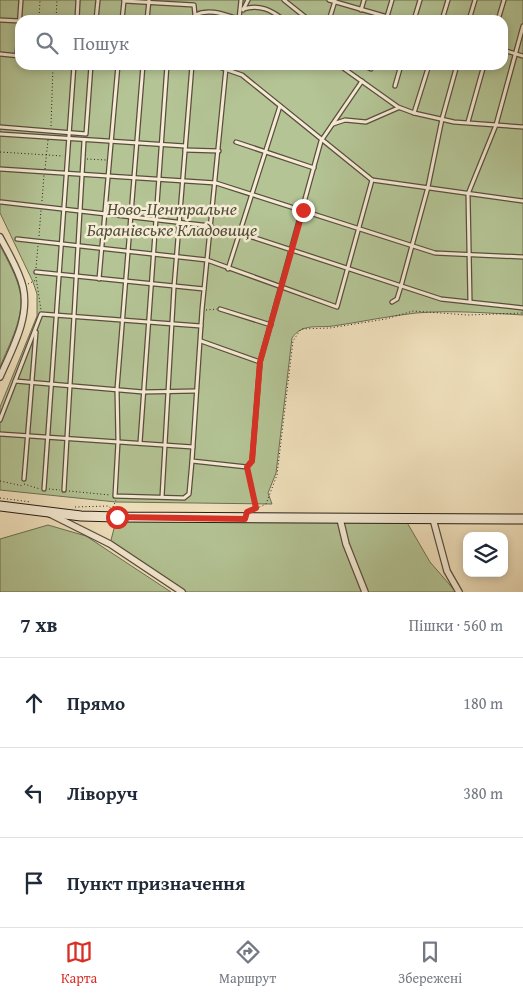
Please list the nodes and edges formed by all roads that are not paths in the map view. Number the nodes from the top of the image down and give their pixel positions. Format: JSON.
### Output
{"nodes":[{"id":1,"x":21,"y":0,"type":"edge"},
{"id":2,"x":78,"y":0,"type":"edge"},
{"id":3,"x":98,"y":0,"type":"edge"},
{"id":4,"x":240,"y":0,"type":"edge"},
{"id":5,"x":248,"y":0,"type":"edge"},
{"id":6,"x":284,"y":0,"type":"edge"},
{"id":7,"x":329,"y":0,"type":"edge"},
{"id":8,"x":364,"y":0,"type":"edge"},
{"id":9,"x":392,"y":0,"type":"edge"},
{"id":10,"x":420,"y":0,"type":"edge"},
{"id":11,"x":448,"y":0,"type":"edge"},
{"id":12,"x":475,"y":0,"type":"edge"},
{"id":13,"x":504,"y":0,"type":"edge"},
{"id":14,"x":124,"y":1,"type":"edge"},
{"id":15,"x":335,"y":1,"type":"edge"},
{"id":16,"x":149,"y":2,"type":"edge"},
{"id":17,"x":243,"y":9,"type":"junction"},
{"id":18,"x":361,"y":10,"type":"junction"},
{"id":19,"x":195,"y":14,"type":"joint"},
{"id":20,"x":20,"y":15,"type":"edge"},
{"id":21,"x":77,"y":15,"type":"edge"},
{"id":22,"x":96,"y":15,"type":"edge"},
{"id":23,"x":123,"y":15,"type":"edge"},
{"id":24,"x":148,"y":15,"type":"edge"},
{"id":25,"x":224,"y":15,"type":"edge"},
{"id":26,"x":238,"y":15,"type":"edge"},
{"id":27,"x":240,"y":15,"type":"edge"},
{"id":28,"x":278,"y":15,"type":"edge"},
{"id":29,"x":303,"y":15,"type":"edge"},
{"id":30,"x":331,"y":15,"type":"edge"},
{"id":31,"x":377,"y":15,"type":"edge"},
{"id":32,"x":388,"y":15,"type":"edge"},
{"id":33,"x":416,"y":15,"type":"edge"},
{"id":34,"x":444,"y":15,"type":"edge"},
{"id":35,"x":470,"y":15,"type":"edge"},
{"id":36,"x":500,"y":15,"type":"edge"},
{"id":37,"x":0,"y":20,"type":"edge"},
{"id":38,"x":15,"y":22,"type":"edge"},
{"id":39,"x":523,"y":26,"type":"edge"},
{"id":40,"x":508,"y":52,"type":"edge"},
{"id":41,"x":0,"y":54,"type":"edge"},
{"id":42,"x":514,"y":54,"type":"junction"},
{"id":43,"x":15,"y":56,"type":"edge"},
{"id":44,"x":523,"y":56,"type":"edge"},
{"id":45,"x":74,"y":70,"type":"edge"},
{"id":46,"x":91,"y":70,"type":"edge"},
{"id":47,"x":117,"y":70,"type":"edge"},
{"id":48,"x":142,"y":70,"type":"edge"},
{"id":49,"x":167,"y":70,"type":"edge"},
{"id":50,"x":191,"y":70,"type":"edge"},
{"id":51,"x":226,"y":70,"type":"edge"},
{"id":52,"x":231,"y":70,"type":"edge"},
{"id":53,"x":346,"y":70,"type":"edge"},
{"id":54,"x":400,"y":70,"type":"edge"},
{"id":55,"x":427,"y":70,"type":"edge"},
{"id":56,"x":456,"y":70,"type":"edge"},
{"id":57,"x":483,"y":70,"type":"edge"},
{"id":58,"x":362,"y":81,"type":"junction"},
{"id":59,"x":395,"y":86,"type":"dead end"},
{"id":60,"x":280,"y":106,"type":"junction"},
{"id":61,"x":398,"y":108,"type":"junction"},
{"id":62,"x":414,"y":113,"type":"junction"},
{"id":63,"x":442,"y":119,"type":"junction"},
{"id":64,"x":468,"y":122,"type":"junction"},
{"id":65,"x":332,"y":124,"type":"junction"},
{"id":66,"x":496,"y":125,"type":"junction"},
{"id":67,"x":0,"y":127,"type":"edge"},
{"id":68,"x":523,"y":127,"type":"edge"},
{"id":69,"x":0,"y":134,"type":"edge"},
{"id":70,"x":69,"y":134,"type":"junction"},
{"id":71,"x":69,"y":140,"type":"junction"},
{"id":72,"x":84,"y":140,"type":"junction"},
{"id":73,"x":321,"y":141,"type":"junction"},
{"id":74,"x":110,"y":142,"type":"junction"},
{"id":75,"x":236,"y":142,"type":"dead end"},
{"id":76,"x":135,"y":143,"type":"junction"},
{"id":77,"x":160,"y":144,"type":"junction"},
{"id":78,"x":185,"y":148,"type":"junction"},
{"id":79,"x":218,"y":151,"type":"junction"},
{"id":80,"x":266,"y":151,"type":"junction"},
{"id":81,"x":314,"y":168,"type":"junction"},
{"id":82,"x":0,"y":169,"type":"edge"},
{"id":83,"x":67,"y":174,"type":"junction"},
{"id":84,"x":82,"y":175,"type":"junction"},
{"id":85,"x":107,"y":177,"type":"junction"},
{"id":86,"x":132,"y":179,"type":"junction"},
{"id":87,"x":157,"y":180,"type":"junction"},
{"id":88,"x":372,"y":180,"type":"junction"},
{"id":89,"x":182,"y":182,"type":"junction"},
{"id":90,"x":216,"y":183,"type":"junction"},
{"id":91,"x":428,"y":188,"type":"junction"},
{"id":92,"x":253,"y":194,"type":"junction"},
{"id":93,"x":468,"y":194,"type":"junction"},
{"id":94,"x":523,"y":201,"type":"edge"},
{"id":95,"x":1,"y":202,"type":"edge"},
{"id":96,"x":64,"y":209,"type":"junction"},
{"id":97,"x":303,"y":210,"type":"junction"},
{"id":98,"x":79,"y":211,"type":"junction"},
{"id":99,"x":104,"y":213,"type":"junction"},
{"id":100,"x":130,"y":216,"type":"junction"},
{"id":101,"x":155,"y":220,"type":"junction"},
{"id":102,"x":180,"y":222,"type":"junction"},
{"id":103,"x":212,"y":226,"type":"junction"},
{"id":104,"x":359,"y":228,"type":"junction"},
{"id":105,"x":240,"y":233,"type":"junction"},
{"id":106,"x":0,"y":237,"type":"edge"},
{"id":107,"x":17,"y":239,"type":"dead end"},
{"id":108,"x":62,"y":244,"type":"junction"},
{"id":109,"x":78,"y":245,"type":"junction"},
{"id":110,"x":412,"y":245,"type":"junction"},
{"id":111,"x":101,"y":248,"type":"junction"},
{"id":112,"x":127,"y":250,"type":"junction"},
{"id":113,"x":292,"y":250,"type":"junction"},
{"id":114,"x":152,"y":254,"type":"junction"},
{"id":115,"x":469,"y":255,"type":"junction"},
{"id":116,"x":177,"y":256,"type":"junction"},
{"id":117,"x":523,"y":257,"type":"edge"},
{"id":118,"x":207,"y":260,"type":"junction"},
{"id":119,"x":347,"y":268,"type":"junction"},
{"id":120,"x":228,"y":269,"type":"junction"},
{"id":121,"x":36,"y":272,"type":"road end"},
{"id":122,"x":60,"y":274,"type":"junction"},
{"id":123,"x":76,"y":276,"type":"junction"},
{"id":124,"x":99,"y":278,"type":"junction"},
{"id":125,"x":125,"y":282,"type":"junction"},
{"id":126,"x":150,"y":285,"type":"junction"},
{"id":127,"x":401,"y":286,"type":"junction"},
{"id":128,"x":174,"y":287,"type":"junction"},
{"id":129,"x":281,"y":288,"type":"junction"},
{"id":130,"x":204,"y":289,"type":"junction"},
{"id":131,"x":392,"y":302,"type":"dead end"},
{"id":132,"x":470,"y":302,"type":"junction"},
{"id":133,"x":523,"y":308,"type":"edge"},
{"id":134,"x":220,"y":309,"type":"road end"},
{"id":135,"x":57,"y":314,"type":"junction"},
{"id":136,"x":74,"y":316,"type":"junction"},
{"id":137,"x":122,"y":320,"type":"junction"},
{"id":138,"x":147,"y":323,"type":"junction"},
{"id":139,"x":172,"y":324,"type":"junction"},
{"id":140,"x":271,"y":325,"type":"junction"},
{"id":141,"x":36,"y":326,"type":"junction"},
{"id":142,"x":201,"y":326,"type":"junction"},
{"id":143,"x":201,"y":341,"type":"junction"},
{"id":144,"x":260,"y":362,"type":"junction"},
{"id":145,"x":0,"y":376,"type":"edge"},
{"id":146,"x":15,"y":381,"type":"junction"},
{"id":147,"x":31,"y":384,"type":"junction"},
{"id":148,"x":52,"y":386,"type":"junction"},
{"id":149,"x":70,"y":386,"type":"junction"},
{"id":150,"x":117,"y":389,"type":"junction"},
{"id":151,"x":196,"y":391,"type":"junction"},
{"id":152,"x":143,"y":392,"type":"junction"},
{"id":153,"x":168,"y":392,"type":"junction"},
{"id":154,"x":0,"y":420,"type":"edge"},
{"id":155,"x":0,"y":434,"type":"edge"},
{"id":156,"x":28,"y":436,"type":"junction"},
{"id":157,"x":49,"y":438,"type":"junction"},
{"id":158,"x":66,"y":439,"type":"junction"},
{"id":159,"x":118,"y":442,"type":"junction"},
{"id":160,"x":140,"y":443,"type":"junction"},
{"id":161,"x":165,"y":445,"type":"junction"},
{"id":162,"x":193,"y":446,"type":"junction"},
{"id":163,"x":192,"y":461,"type":"junction"},
{"id":164,"x":24,"y":479,"type":"dead end"},
{"id":165,"x":44,"y":489,"type":"dead end"},
{"id":166,"x":64,"y":490,"type":"dead end"},
{"id":167,"x":162,"y":497,"type":"junction"},
{"id":168,"x":0,"y":506,"type":"edge"},
{"id":169,"x":45,"y":512,"type":"junction"},
{"id":170,"x":340,"y":519,"type":"junction"},
{"id":171,"x":433,"y":519,"type":"junction"},
{"id":172,"x":523,"y":519,"type":"edge"},
{"id":173,"x":182,"y":592,"type":"edge"},
{"id":174,"x":365,"y":592,"type":"edge"},
{"id":175,"x":459,"y":592,"type":"edge"}],
"edges":[{"from":1,"to":20,"type":"lane"},
{"from":2,"to":21,"type":"lane"},
{"from":3,"to":22,"type":"lane"},
{"from":4,"to":26,"type":"lane"},
{"from":5,"to":17,"type":"lane"},
{"from":6,"to":29,"type":"lane"},
{"from":7,"to":15,"type":"lane"},
{"from":8,"to":18,"type":"lane"},
{"from":9,"to":32,"type":"lane"},
{"from":10,"to":33,"type":"lane"},
{"from":11,"to":34,"type":"lane"},
{"from":12,"to":35,"type":"lane"},
{"from":13,"to":36,"type":"lane"},
{"from":14,"to":16,"type":"lane"},
{"from":14,"to":23,"type":"lane"},
{"from":15,"to":18,"type":"lane"},
{"from":15,"to":30,"type":"lane"},
{"from":16,"to":19,"type":"lane"},
{"from":16,"to":24,"type":"lane"},
{"from":17,"to":27,"type":"lane"},
{"from":17,"to":28,"type":"lane"},
{"from":18,"to":31,"type":"lane"},
{"from":19,"to":25,"type":"lane"},
{"from":37,"to":38,"type":"lane"},
{"from":39,"to":42,"type":"lane"},
{"from":40,"to":42,"type":"lane"},
{"from":41,"to":43,"type":"lane"},
{"from":42,"to":44,"type":"lane"},
{"from":42,"to":66,"type":"lane"},
{"from":45,"to":70,"type":"lane"},
{"from":46,"to":70,"type":"lane"},
{"from":47,"to":74,"type":"lane"},
{"from":48,"to":76,"type":"lane"},
{"from":49,"to":77,"type":"lane"},
{"from":50,"to":78,"type":"lane"},
{"from":51,"to":79,"type":"lane"},
{"from":52,"to":60,"type":"lane"},
{"from":53,"to":58,"type":"lane"},
{"from":54,"to":59,"type":"lane"},
{"from":55,"to":62,"type":"lane"},
{"from":56,"to":63,"type":"lane"},
{"from":57,"to":64,"type":"lane"},
{"from":58,"to":61,"type":"lane"},
{"from":58,"to":65,"type":"lane"},
{"from":60,"to":73,"type":"lane"},
{"from":60,"to":80,"type":"lane"},
{"from":61,"to":62,"type":"lane"},
{"from":61,"to":65,"type":"lane"},
{"from":62,"to":63,"type":"lane"},
{"from":63,"to":64,"type":"lane"},
{"from":63,"to":91,"type":"lane"},
{"from":64,"to":66,"type":"lane"},
{"from":65,"to":73,"type":"lane"},
{"from":66,"to":68,"type":"lane"},
{"from":66,"to":93,"type":"lane"},
{"from":67,"to":70,"type":"lane"},
{"from":69,"to":71,"type":"lane"},
{"from":70,"to":71,"type":"lane"},
{"from":71,"to":72,"type":"lane"},
{"from":71,"to":83,"type":"lane"},
{"from":72,"to":74,"type":"lane"},
{"from":72,"to":84,"type":"lane"},
{"from":73,"to":81,"type":"lane"},
{"from":73,"to":88,"type":"lane"},
{"from":74,"to":76,"type":"lane"},
{"from":74,"to":85,"type":"lane"},
{"from":75,"to":80,"type":"lane"},
{"from":76,"to":77,"type":"lane"},
{"from":76,"to":86,"type":"lane"},
{"from":77,"to":78,"type":"lane"},
{"from":77,"to":87,"type":"lane"},
{"from":78,"to":79,"type":"lane"},
{"from":78,"to":89,"type":"lane"},
{"from":79,"to":90,"type":"lane"},
{"from":80,"to":81,"type":"lane"},
{"from":80,"to":92,"type":"lane"},
{"from":81,"to":97,"type":"lane"},
{"from":82,"to":83,"type":"lane"},
{"from":83,"to":84,"type":"lane"},
{"from":83,"to":96,"type":"lane"},
{"from":84,"to":85,"type":"lane"},
{"from":84,"to":98,"type":"lane"},
{"from":85,"to":86,"type":"lane"},
{"from":85,"to":99,"type":"lane"},
{"from":86,"to":87,"type":"lane"},
{"from":86,"to":100,"type":"lane"},
{"from":87,"to":89,"type":"lane"},
{"from":87,"to":101,"type":"lane"},
{"from":88,"to":91,"type":"lane"},
{"from":88,"to":104,"type":"lane"},
{"from":89,"to":90,"type":"lane"},
{"from":89,"to":102,"type":"lane"},
{"from":90,"to":92,"type":"lane"},
{"from":90,"to":103,"type":"lane"},
{"from":91,"to":93,"type":"lane"},
{"from":91,"to":110,"type":"lane"},
{"from":92,"to":97,"type":"lane"},
{"from":92,"to":105,"type":"lane"},
{"from":93,"to":94,"type":"lane"},
{"from":93,"to":115,"type":"lane"},
{"from":95,"to":96,"type":"lane"},
{"from":96,"to":98,"type":"lane"},
{"from":96,"to":108,"type":"lane"},
{"from":97,"to":104,"type":"lane"},
{"from":97,"to":113,"type":"lane"},
{"from":98,"to":99,"type":"lane"},
{"from":98,"to":109,"type":"lane"},
{"from":99,"to":100,"type":"lane"},
{"from":99,"to":111,"type":"lane"},
{"from":100,"to":101,"type":"lane"},
{"from":100,"to":112,"type":"lane"},
{"from":101,"to":102,"type":"lane"},
{"from":101,"to":114,"type":"lane"},
{"from":102,"to":103,"type":"lane"},
{"from":102,"to":116,"type":"lane"},
{"from":103,"to":118,"type":"lane"},
{"from":104,"to":110,"type":"lane"},
{"from":104,"to":119,"type":"lane"},
{"from":105,"to":113,"type":"lane"},
{"from":105,"to":120,"type":"lane"},
{"from":106,"to":145,"type":"street"},
{"from":107,"to":108,"type":"lane"},
{"from":108,"to":109,"type":"lane"},
{"from":108,"to":122,"type":"lane"},
{"from":109,"to":111,"type":"lane"},
{"from":109,"to":123,"type":"lane"},
{"from":110,"to":115,"type":"lane"},
{"from":110,"to":127,"type":"lane"},
{"from":111,"to":112,"type":"lane"},
{"from":111,"to":124,"type":"lane"},
{"from":112,"to":114,"type":"lane"},
{"from":112,"to":125,"type":"lane"},
{"from":113,"to":119,"type":"lane"},
{"from":113,"to":129,"type":"lane"},
{"from":114,"to":116,"type":"lane"},
{"from":114,"to":126,"type":"lane"},
{"from":115,"to":117,"type":"lane"},
{"from":115,"to":132,"type":"lane"},
{"from":116,"to":118,"type":"lane"},
{"from":116,"to":128,"type":"lane"},
{"from":118,"to":120,"type":"lane"},
{"from":118,"to":130,"type":"lane"},
{"from":119,"to":127,"type":"lane"},
{"from":119,"to":129,"type":"lane"},
{"from":120,"to":129,"type":"lane"},
{"from":121,"to":122,"type":"lane"},
{"from":122,"to":123,"type":"lane"},
{"from":122,"to":135,"type":"lane"},
{"from":123,"to":124,"type":"lane"},
{"from":123,"to":136,"type":"lane"},
{"from":124,"to":125,"type":"lane"},
{"from":125,"to":126,"type":"lane"},
{"from":125,"to":137,"type":"lane"},
{"from":126,"to":128,"type":"lane"},
{"from":126,"to":138,"type":"lane"},
{"from":127,"to":131,"type":"lane"},
{"from":127,"to":132,"type":"lane"},
{"from":128,"to":130,"type":"lane"},
{"from":128,"to":139,"type":"lane"},
{"from":129,"to":140,"type":"lane"},
{"from":130,"to":142,"type":"lane"},
{"from":132,"to":133,"type":"lane"},
{"from":134,"to":140,"type":"lane"},
{"from":135,"to":136,"type":"lane"},
{"from":135,"to":141,"type":"lane"},
{"from":135,"to":148,"type":"lane"},
{"from":136,"to":137,"type":"lane"},
{"from":136,"to":149,"type":"lane"},
{"from":137,"to":138,"type":"lane"},
{"from":137,"to":150,"type":"lane"},
{"from":138,"to":139,"type":"lane"},
{"from":138,"to":152,"type":"lane"},
{"from":139,"to":142,"type":"lane"},
{"from":139,"to":153,"type":"lane"},
{"from":140,"to":144,"type":"lane"},
{"from":141,"to":146,"type":"lane"},
{"from":141,"to":147,"type":"lane"},
{"from":142,"to":143,"type":"lane"},
{"from":143,"to":144,"type":"lane"},
{"from":143,"to":151,"type":"lane"},
{"from":144,"to":163,"type":"lane"},
{"from":146,"to":147,"type":"lane"},
{"from":146,"to":154,"type":"lane"},
{"from":147,"to":148,"type":"lane"},
{"from":147,"to":156,"type":"lane"},
{"from":148,"to":149,"type":"lane"},
{"from":148,"to":157,"type":"lane"},
{"from":149,"to":150,"type":"lane"},
{"from":149,"to":158,"type":"lane"},
{"from":150,"to":152,"type":"lane"},
{"from":150,"to":159,"type":"lane"},
{"from":151,"to":153,"type":"lane"},
{"from":151,"to":162,"type":"lane"},
{"from":152,"to":153,"type":"lane"},
{"from":152,"to":160,"type":"lane"},
{"from":153,"to":161,"type":"lane"},
{"from":155,"to":156,"type":"lane"},
{"from":156,"to":157,"type":"lane"},
{"from":156,"to":164,"type":"lane"},
{"from":157,"to":158,"type":"lane"},
{"from":157,"to":165,"type":"lane"},
{"from":158,"to":159,"type":"lane"},
{"from":158,"to":166,"type":"lane"},
{"from":159,"to":160,"type":"lane"},
{"from":159,"to":167,"type":"lane"},
{"from":160,"to":161,"type":"lane"},
{"from":161,"to":162,"type":"lane"},
{"from":161,"to":167,"type":"lane"},
{"from":162,"to":163,"type":"lane"},
{"from":163,"to":167,"type":"lane"},
{"from":168,"to":169,"type":"main road"},
{"from":169,"to":170,"type":"main road"},
{"from":169,"to":173,"type":"street"},
{"from":170,"to":171,"type":"main road"},
{"from":170,"to":174,"type":"street"},
{"from":171,"to":172,"type":"main road"},
{"from":171,"to":175,"type":"street"}]}
